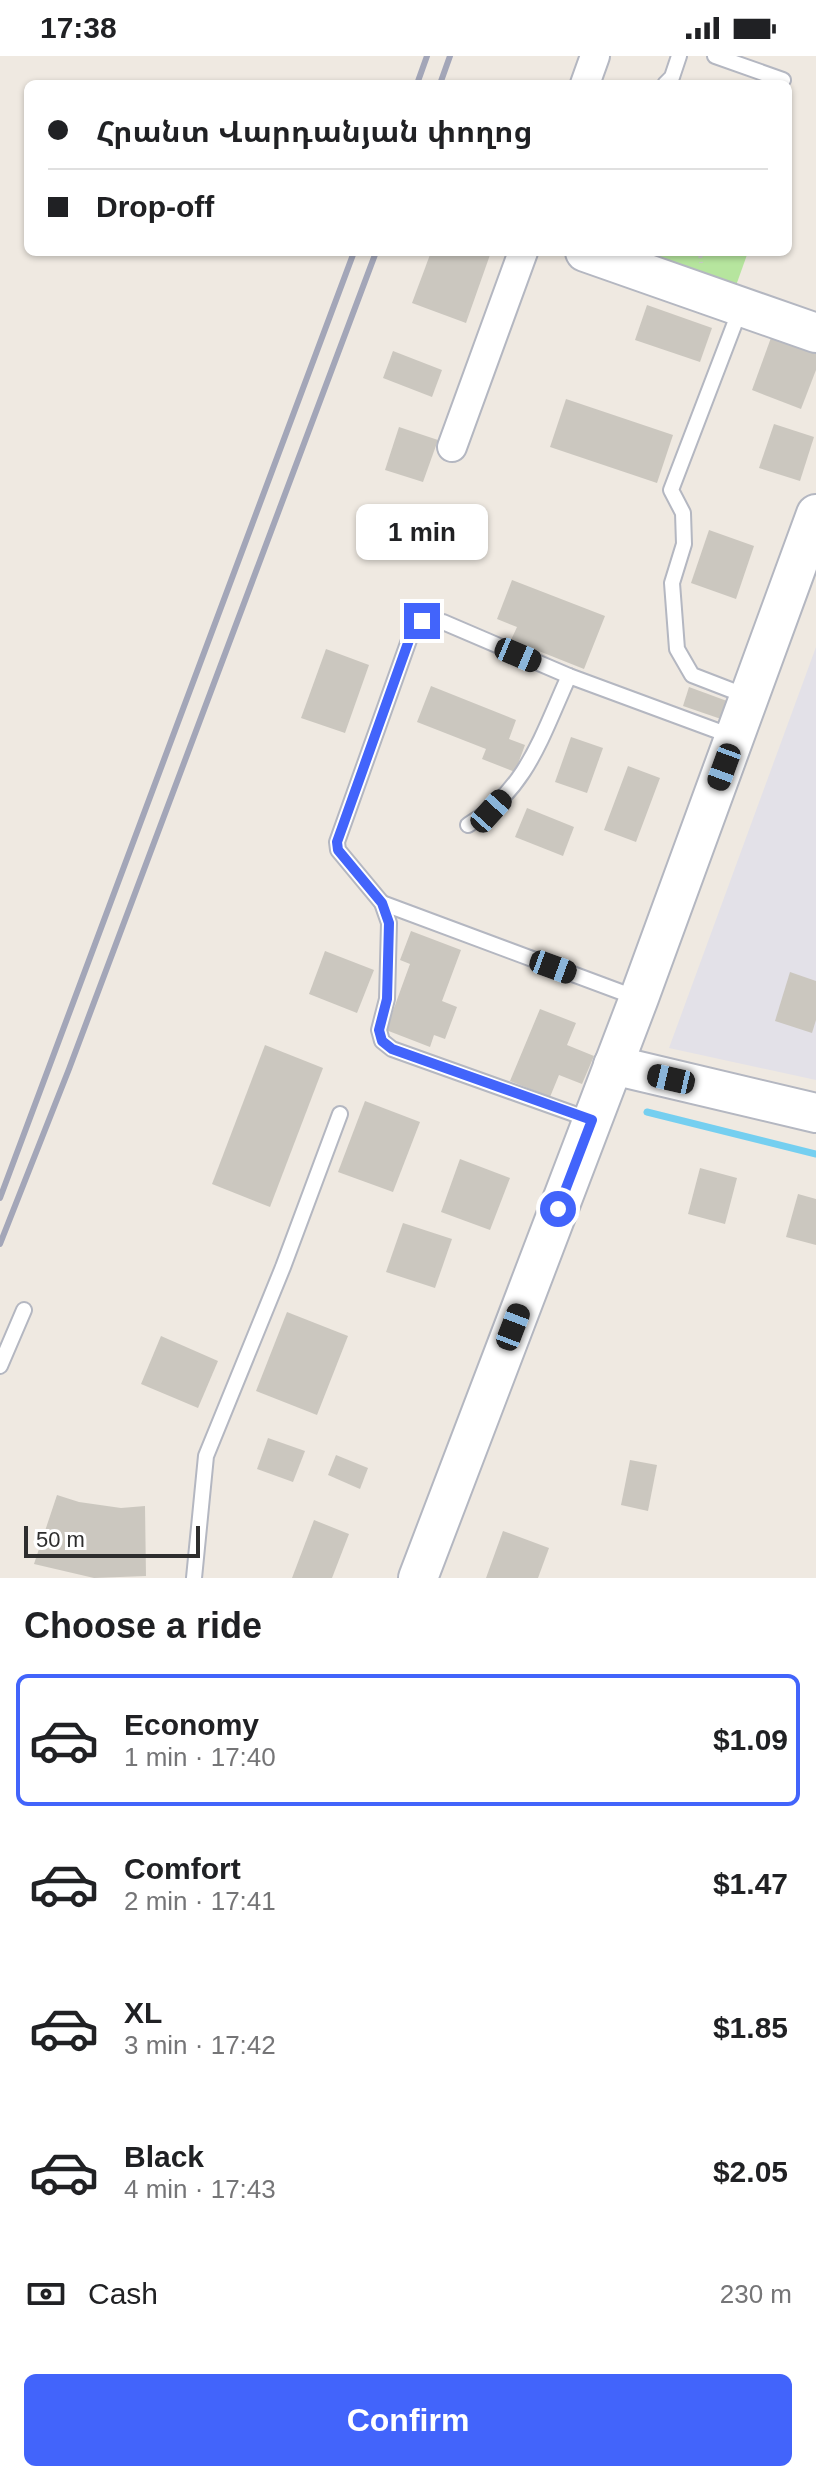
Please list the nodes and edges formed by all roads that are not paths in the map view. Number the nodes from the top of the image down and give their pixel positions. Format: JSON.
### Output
{"nodes":[{"id":1,"x":595,"y":56,"type":"edge"},
{"id":2,"x":679,"y":56,"type":"edge"},
{"id":3,"x":715,"y":56,"type":"edge"},
{"id":4,"x":586,"y":80,"type":"edge"},
{"id":5,"x":669,"y":80,"type":"edge"},
{"id":6,"x":783,"y":80,"type":"dead end"},
{"id":7,"x":522,"y":256,"type":"edge"},
{"id":8,"x":602,"y":256,"type":"edge"},
{"id":9,"x":741,"y":307,"type":"junction"},
{"id":10,"x":816,"y":333,"type":"edge"},
{"id":11,"x":452,"y":447,"type":"dead end"},
{"id":12,"x":816,"y":514,"type":"edge"},
{"id":13,"x":569,"y":676,"type":"junction"},
{"id":14,"x":749,"y":697,"type":"junction"},
{"id":15,"x":735,"y":738,"type":"junction"},
{"id":16,"x":468,"y":825,"type":"dead end"},
{"id":17,"x":382,"y":903,"type":"junction"},
{"id":18,"x":639,"y":998,"type":"junction"},
{"id":19,"x":613,"y":1065,"type":"junction"},
{"id":20,"x":816,"y":1113,"type":"edge"},
{"id":21,"x":340,"y":1114,"type":"dead end"},
{"id":22,"x":592,"y":1120,"type":"junction"},
{"id":23,"x":24,"y":1310,"type":"dead end"},
{"id":24,"x":0,"y":1366,"type":"edge"},
{"id":25,"x":194,"y":1578,"type":"edge"},
{"id":26,"x":418,"y":1578,"type":"edge"}],
"edges":[{"from":1,"to":4,"type":"street"},
{"from":2,"to":5,"type":"lane"},
{"from":3,"to":6,"type":"lane"},
{"from":7,"to":11,"type":"street"},
{"from":8,"to":9,"type":"main road"},
{"from":9,"to":10,"type":"main road"},
{"from":9,"to":14,"type":"lane"},
{"from":12,"to":14,"type":"main road"},
{"from":13,"to":15,"type":"lane"},
{"from":13,"to":16,"type":"lane"},
{"from":13,"to":17,"type":"lane"},
{"from":14,"to":15,"type":"main road"},
{"from":15,"to":18,"type":"main road"},
{"from":17,"to":18,"type":"lane"},
{"from":17,"to":22,"type":"lane"},
{"from":18,"to":19,"type":"main road"},
{"from":19,"to":20,"type":"main road"},
{"from":19,"to":22,"type":"main road"},
{"from":21,"to":25,"type":"lane"},
{"from":22,"to":26,"type":"main road"},
{"from":23,"to":24,"type":"lane"}]}
